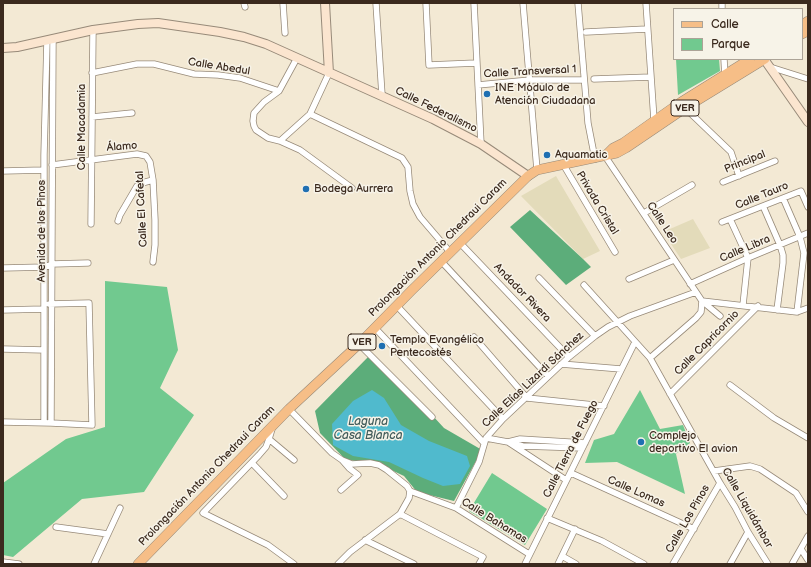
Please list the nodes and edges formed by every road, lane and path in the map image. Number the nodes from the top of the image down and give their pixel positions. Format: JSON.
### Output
{"nodes":[{"id":1,"x":283,"y":3,"type":"edge"},
{"id":2,"x":325,"y":3,"type":"edge"},
{"id":3,"x":376,"y":3,"type":"edge"},
{"id":4,"x":426,"y":3,"type":"edge"},
{"id":5,"x":474,"y":3,"type":"edge"},
{"id":6,"x":523,"y":3,"type":"edge"},
{"id":7,"x":578,"y":3,"type":"edge"},
{"id":8,"x":646,"y":3,"type":"edge"},
{"id":9,"x":808,"y":21,"type":"edge"},
{"id":10,"x":647,"y":29,"type":"junction"},
{"id":11,"x":93,"y":30,"type":"junction"},
{"id":12,"x":586,"y":32,"type":"dead end"},
{"id":13,"x":804,"y":32,"type":"edge"},
{"id":14,"x":284,"y":33,"type":"dead end"},
{"id":15,"x":50,"y":40,"type":"junction"},
{"id":16,"x":3,"y":48,"type":"edge"},
{"id":17,"x":297,"y":58,"type":"junction"},
{"id":18,"x":724,"y":60,"type":"edge"},
{"id":19,"x":749,"y":60,"type":"edge"},
{"id":20,"x":766,"y":61,"type":"edge"},
{"id":21,"x":476,"y":63,"type":"junction"},
{"id":22,"x":92,"y":73,"type":"junction"},
{"id":23,"x":329,"y":73,"type":"junction"},
{"id":24,"x":651,"y":77,"type":"junction"},
{"id":25,"x":594,"y":79,"type":"dead end"},
{"id":26,"x":725,"y":79,"type":"junction"},
{"id":27,"x":808,"y":79,"type":"edge"},
{"id":28,"x":530,"y":80,"type":"junction"},
{"id":29,"x":583,"y":80,"type":"junction"},
{"id":30,"x":478,"y":85,"type":"junction"},
{"id":31,"x":279,"y":92,"type":"junction"},
{"id":32,"x":382,"y":95,"type":"junction"},
{"id":33,"x":685,"y":108,"type":"junction"},
{"id":34,"x":132,"y":113,"type":"dead end"},
{"id":35,"x":310,"y":114,"type":"junction"},
{"id":36,"x":92,"y":117,"type":"junction"},
{"id":37,"x":654,"y":120,"type":"junction"},
{"id":38,"x":808,"y":122,"type":"edge"},
{"id":39,"x":280,"y":141,"type":"junction"},
{"id":40,"x":481,"y":144,"type":"junction"},
{"id":41,"x":44,"y":155,"type":"junction"},
{"id":42,"x":52,"y":155,"type":"junction"},
{"id":43,"x":146,"y":156,"type":"joint"},
{"id":44,"x":605,"y":156,"type":"junction"},
{"id":45,"x":595,"y":159,"type":"junction"},
{"id":46,"x":92,"y":160,"type":"junction"},
{"id":47,"x":775,"y":161,"type":"dead end"},
{"id":48,"x":563,"y":164,"type":"junction"},
{"id":49,"x":52,"y":165,"type":"junction"},
{"id":50,"x":44,"y":170,"type":"junction"},
{"id":51,"x":537,"y":170,"type":"junction"},
{"id":52,"x":3,"y":171,"type":"edge"},
{"id":53,"x":528,"y":176,"type":"junction"},
{"id":54,"x":739,"y":176,"type":"junction"},
{"id":55,"x":153,"y":180,"type":"junction"},
{"id":56,"x":723,"y":182,"type":"dead end"},
{"id":57,"x":692,"y":185,"type":"dead end"},
{"id":58,"x":352,"y":188,"type":"dead end"},
{"id":59,"x":783,"y":198,"type":"junction"},
{"id":60,"x":764,"y":206,"type":"junction"},
{"id":61,"x":808,"y":208,"type":"edge"},
{"id":62,"x":44,"y":209,"type":"junction"},
{"id":63,"x":52,"y":209,"type":"junction"},
{"id":64,"x":646,"y":212,"type":"junction"},
{"id":65,"x":730,"y":219,"type":"junction"},
{"id":66,"x":118,"y":221,"type":"dead end"},
{"id":67,"x":722,"y":222,"type":"dead end"},
{"id":68,"x":91,"y":224,"type":"dead end"},
{"id":69,"x":808,"y":233,"type":"edge"},
{"id":70,"x":800,"y":237,"type":"junction"},
{"id":71,"x":460,"y":243,"type":"junction"},
{"id":72,"x":780,"y":245,"type":"junction"},
{"id":73,"x":450,"y":252,"type":"junction"},
{"id":74,"x":615,"y":252,"type":"dead end"},
{"id":75,"x":748,"y":258,"type":"junction"},
{"id":76,"x":674,"y":260,"type":"junction"},
{"id":77,"x":441,"y":261,"type":"junction"},
{"id":78,"x":153,"y":262,"type":"dead end"},
{"id":79,"x":88,"y":263,"type":"dead end"},
{"id":80,"x":52,"y":264,"type":"junction"},
{"id":81,"x":45,"y":267,"type":"junction"},
{"id":82,"x":3,"y":268,"type":"edge"},
{"id":83,"x":539,"y":278,"type":"dead end"},
{"id":84,"x":629,"y":279,"type":"dead end"},
{"id":85,"x":690,"y":284,"type":"junction"},
{"id":86,"x":584,"y":285,"type":"dead end"},
{"id":87,"x":696,"y":292,"type":"junction"},
{"id":88,"x":702,"y":301,"type":"junction"},
{"id":89,"x":52,"y":304,"type":"junction"},
{"id":90,"x":743,"y":305,"type":"junction"},
{"id":91,"x":397,"y":306,"type":"junction"},
{"id":92,"x":758,"y":306,"type":"junction"},
{"id":93,"x":44,"y":307,"type":"junction"},
{"id":94,"x":808,"y":308,"type":"edge"},
{"id":95,"x":3,"y":310,"type":"edge"},
{"id":96,"x":777,"y":310,"type":"junction"},
{"id":97,"x":797,"y":312,"type":"junction"},
{"id":98,"x":720,"y":316,"type":"dead end"},
{"id":99,"x":618,"y":322,"type":"junction"},
{"id":100,"x":375,"y":328,"type":"junction"},
{"id":101,"x":595,"y":336,"type":"junction"},
{"id":102,"x":474,"y":337,"type":"dead end"},
{"id":103,"x":635,"y":342,"type":"junction"},
{"id":104,"x":359,"y":344,"type":"junction"},
{"id":105,"x":3,"y":349,"type":"edge"},
{"id":106,"x":44,"y":350,"type":"junction"},
{"id":107,"x":569,"y":357,"type":"junction"},
{"id":108,"x":650,"y":358,"type":"junction"},
{"id":109,"x":561,"y":364,"type":"junction"},
{"id":110,"x":621,"y":369,"type":"junction"},
{"id":111,"x":548,"y":376,"type":"junction"},
{"id":112,"x":730,"y":385,"type":"dead end"},
{"id":113,"x":670,"y":394,"type":"junction"},
{"id":114,"x":527,"y":398,"type":"junction"},
{"id":115,"x":604,"y":406,"type":"junction"},
{"id":116,"x":289,"y":409,"type":"junction"},
{"id":117,"x":432,"y":417,"type":"dead end"},
{"id":118,"x":503,"y":419,"type":"junction"},
{"id":119,"x":3,"y":422,"type":"edge"},
{"id":120,"x":44,"y":423,"type":"junction"},
{"id":121,"x":51,"y":423,"type":"junction"},
{"id":122,"x":272,"y":427,"type":"junction"},
{"id":123,"x":808,"y":438,"type":"edge"},
{"id":124,"x":269,"y":439,"type":"junction"},
{"id":125,"x":485,"y":441,"type":"junction"},
{"id":126,"x":508,"y":442,"type":"junction"},
{"id":127,"x":584,"y":446,"type":"junction"},
{"id":128,"x":294,"y":460,"type":"dead end"},
{"id":129,"x":342,"y":460,"type":"junction"},
{"id":130,"x":252,"y":462,"type":"junction"},
{"id":131,"x":714,"y":471,"type":"junction"},
{"id":132,"x":571,"y":473,"type":"junction"},
{"id":133,"x":566,"y":480,"type":"junction"},
{"id":134,"x":720,"y":483,"type":"junction"},
{"id":135,"x":341,"y":490,"type":"dead end"},
{"id":136,"x":410,"y":491,"type":"junction"},
{"id":137,"x":284,"y":496,"type":"dead end"},
{"id":138,"x":120,"y":508,"type":"dead end"},
{"id":139,"x":456,"y":508,"type":"junction"},
{"id":140,"x":808,"y":512,"type":"edge"},
{"id":141,"x":400,"y":514,"type":"junction"},
{"id":142,"x":547,"y":518,"type":"junction"},
{"id":143,"x":56,"y":527,"type":"dead end"},
{"id":144,"x":575,"y":529,"type":"junction"},
{"id":145,"x":694,"y":529,"type":"junction"},
{"id":146,"x":748,"y":532,"type":"junction"},
{"id":147,"x":108,"y":534,"type":"junction"},
{"id":148,"x":808,"y":536,"type":"edge"},
{"id":149,"x":365,"y":540,"type":"junction"},
{"id":150,"x":801,"y":549,"type":"junction"},
{"id":151,"x":529,"y":554,"type":"junction"},
{"id":152,"x":562,"y":556,"type":"junction"},
{"id":153,"x":808,"y":560,"type":"edge"},
{"id":154,"x":3,"y":563,"type":"edge"},
{"id":155,"x":143,"y":563,"type":"edge"},
{"id":156,"x":19,"y":564,"type":"edge"},
{"id":157,"x":94,"y":564,"type":"edge"},
{"id":158,"x":294,"y":564,"type":"edge"},
{"id":159,"x":338,"y":564,"type":"edge"},
{"id":160,"x":414,"y":564,"type":"edge"},
{"id":161,"x":479,"y":564,"type":"edge"},
{"id":162,"x":525,"y":564,"type":"edge"},
{"id":163,"x":558,"y":564,"type":"edge"},
{"id":164,"x":576,"y":564,"type":"edge"},
{"id":165,"x":644,"y":564,"type":"edge"},
{"id":166,"x":673,"y":564,"type":"edge"},
{"id":167,"x":730,"y":564,"type":"edge"},
{"id":168,"x":768,"y":564,"type":"edge"},
{"id":169,"x":792,"y":564,"type":"edge"}],
"edges":[{"from":1,"to":14,"type":"street"},
{"from":2,"to":23,"type":"main road"},
{"from":3,"to":32,"type":"street"},
{"from":4,"to":21,"type":"street"},
{"from":5,"to":21,"type":"street"},
{"from":6,"to":28,"type":"street"},
{"from":7,"to":29,"type":"street"},
{"from":8,"to":10,"type":"street"},
{"from":9,"to":13,"type":"main road"},
{"from":10,"to":12,"type":"street"},
{"from":10,"to":24,"type":"street"},
{"from":11,"to":15,"type":"main road","name":"Calle Federalismo"},
{"from":11,"to":17,"type":"main road","name":"Calle Federalismo"},
{"from":11,"to":22,"type":"street","name":"Calle Macadamia"},
{"from":15,"to":16,"type":"main road","name":"Calle Federalismo"},
{"from":15,"to":41,"type":"street","name":"Avenida de los Pinos"},
{"from":15,"to":42,"type":"street","name":"Avenida de los Pinos"},
{"from":17,"to":23,"type":"main road","name":"Calle Federalismo"},
{"from":17,"to":31,"type":"street"},
{"from":18,"to":26,"type":"street"},
{"from":19,"to":26,"type":"main road","number":"VER"},
{"from":20,"to":26,"type":"main road","number":"VER"},
{"from":20,"to":27,"type":"street"},
{"from":20,"to":38,"type":"main road"},
{"from":21,"to":30,"type":"street"},
{"from":22,"to":31,"type":"street","name":"Calle Abedul"},
{"from":22,"to":36,"type":"street","name":"Calle Macadamia"},
{"from":23,"to":32,"type":"main road","name":"Calle Federalismo"},
{"from":23,"to":35,"type":"street"},
{"from":24,"to":25,"type":"street"},
{"from":24,"to":37,"type":"street"},
{"from":26,"to":33,"type":"main road","number":"VER"},
{"from":26,"to":37,"type":"main road","number":"VER"},
{"from":28,"to":29,"type":"street","name":"Calle Transversal 1"},
{"from":28,"to":30,"type":"street","name":"Calle Transversal 1"},
{"from":28,"to":51,"type":"street"},
{"from":29,"to":45,"type":"street"},
{"from":30,"to":40,"type":"street"},
{"from":31,"to":39,"type":"street"},
{"from":32,"to":40,"type":"main road","name":"Calle Federalismo"},
{"from":33,"to":44,"type":"main road","number":"VER"},
{"from":33,"to":54,"type":"street"},
{"from":34,"to":36,"type":"street"},
{"from":35,"to":39,"type":"street"},
{"from":35,"to":73,"type":"street"},
{"from":36,"to":46,"type":"street","name":"Calle Macadamia"},
{"from":37,"to":44,"type":"main road","number":"VER"},
{"from":39,"to":58,"type":"street"},
{"from":40,"to":53,"type":"main road","name":"Calle Federalismo"},
{"from":41,"to":42,"type":"street"},
{"from":41,"to":50,"type":"street","name":"Avenida de los Pinos"},
{"from":42,"to":49,"type":"street","name":"Avenida de los Pinos"},
{"from":43,"to":46,"type":"street","name":"Álamo"},
{"from":43,"to":55,"type":"street","name":"Calle El Cafetal"},
{"from":44,"to":45,"type":"main road","name":"Prolongación Antonio Chedraui Caram","number":"VER"},
{"from":44,"to":64,"type":"street","name":"Calle Leo"},
{"from":45,"to":48,"type":"main road","name":"Prolongación Antonio Chedraui Caram","number":"VER"},
{"from":46,"to":49,"type":"street","name":"Álamo"},
{"from":46,"to":68,"type":"street","name":"Calle Macadamia"},
{"from":47,"to":54,"type":"street","name":"Principal"},
{"from":48,"to":51,"type":"main road","name":"Prolongación Antonio Chedraui Caram","number":"VER"},
{"from":48,"to":74,"type":"street","name":"Privada Cristal"},
{"from":49,"to":63,"type":"street","name":"Avenida de los Pinos"},
{"from":50,"to":52,"type":"street"},
{"from":50,"to":62,"type":"street","name":"Avenida de los Pinos"},
{"from":51,"to":53,"type":"main road","name":"Prolongación Antonio Chedraui Caram","number":"VER"},
{"from":53,"to":71,"type":"main road","name":"Prolongación Antonio Chedraui Caram","number":"VER"},
{"from":54,"to":56,"type":"street","name":"Principal"},
{"from":55,"to":66,"type":"street"},
{"from":55,"to":78,"type":"street","name":"Calle El Cafetal"},
{"from":57,"to":64,"type":"street"},
{"from":59,"to":60,"type":"street","name":"Calle Tauro"},
{"from":59,"to":61,"type":"street","name":"Calle Tauro"},
{"from":59,"to":70,"type":"street"},
{"from":60,"to":65,"type":"street","name":"Calle Tauro"},
{"from":60,"to":72,"type":"street"},
{"from":62,"to":63,"type":"street"},
{"from":62,"to":81,"type":"street","name":"Avenida de los Pinos"},
{"from":63,"to":80,"type":"street","name":"Avenida de los Pinos"},
{"from":64,"to":76,"type":"street","name":"Calle Leo"},
{"from":65,"to":67,"type":"street","name":"Calle Tauro"},
{"from":65,"to":75,"type":"street"},
{"from":69,"to":70,"type":"street","name":"Calle Libra"},
{"from":70,"to":72,"type":"street","name":"Calle Libra"},
{"from":70,"to":97,"type":"street"},
{"from":71,"to":73,"type":"main road","name":"Prolongación Antonio Chedraui Caram","number":"VER"},
{"from":71,"to":107,"type":"street","name":"Andador Rivera"},
{"from":72,"to":75,"type":"street","name":"Calle Libra"},
{"from":72,"to":96,"type":"street"},
{"from":73,"to":77,"type":"main road","name":"Prolongación Antonio Chedraui Caram","number":"VER"},
{"from":75,"to":85,"type":"street","name":"Calle Libra"},
{"from":75,"to":90,"type":"street"},
{"from":76,"to":84,"type":"street"},
{"from":76,"to":85,"type":"street","name":"Calle Leo"},
{"from":77,"to":91,"type":"main road","name":"Prolongación Antonio Chedraui Caram","number":"VER"},
{"from":77,"to":111,"type":"street"},
{"from":79,"to":80,"type":"street"},
{"from":80,"to":81,"type":"street"},
{"from":80,"to":89,"type":"street","name":"Avenida de los Pinos"},
{"from":81,"to":82,"type":"street"},
{"from":81,"to":93,"type":"street","name":"Avenida de los Pinos"},
{"from":83,"to":101,"type":"street"},
{"from":85,"to":87,"type":"street","name":"Calle Leo"},
{"from":86,"to":99,"type":"street","name":"Calle Liquidámbar"},
{"from":87,"to":88,"type":"street","name":"Calle Leo"},
{"from":87,"to":99,"type":"street"},
{"from":88,"to":90,"type":"street","name":"Calle Capricornio"},
{"from":88,"to":98,"type":"street","name":"Calle Leo"},
{"from":88,"to":108,"type":"street"},
{"from":89,"to":93,"type":"street"},
{"from":89,"to":121,"type":"street","name":"Avenida de los Pinos"},
{"from":89,"to":121,"type":"street"},
{"from":90,"to":92,"type":"street","name":"Calle Capricornio"},
{"from":91,"to":100,"type":"main road","name":"Prolongación Antonio Chedraui Caram","number":"VER"},
{"from":91,"to":118,"type":"street"},
{"from":92,"to":96,"type":"street","name":"Calle Capricornio"},
{"from":92,"to":113,"type":"street","name":"Calle Capricornio"},
{"from":93,"to":95,"type":"street"},
{"from":93,"to":106,"type":"street","name":"Avenida de los Pinos"},
{"from":94,"to":97,"type":"street","name":"Calle Capricornio"},
{"from":96,"to":97,"type":"street","name":"Calle Capricornio"},
{"from":99,"to":101,"type":"street","name":"Calle Elías Lizardi Sánchez"},
{"from":99,"to":103,"type":"street","name":"Calle Liquidámbar"},
{"from":100,"to":104,"type":"main road","name":"Prolongación Antonio Chedraui Caram","number":"VER"},
{"from":100,"to":125,"type":"street"},
{"from":101,"to":107,"type":"street","name":"Calle Elías Lizardi Sánchez"},
{"from":102,"to":114,"type":"street"},
{"from":103,"to":108,"type":"street","name":"Calle Liquidámbar"},
{"from":103,"to":110,"type":"street","name":"Calle Tierra de Fuego"},
{"from":104,"to":116,"type":"main road","name":"Prolongación Antonio Chedraui Caram","number":"VER"},
{"from":104,"to":117,"type":"street"},
{"from":105,"to":106,"type":"street"},
{"from":106,"to":120,"type":"street","name":"Avenida de los Pinos"},
{"from":107,"to":109,"type":"street","name":"Calle Elías Lizardi Sánchez"},
{"from":108,"to":113,"type":"street","name":"Calle Liquidámbar"},
{"from":109,"to":110,"type":"street"},
{"from":109,"to":111,"type":"street","name":"Calle Elías Lizardi Sánchez"},
{"from":110,"to":115,"type":"street","name":"Calle Tierra de Fuego"},
{"from":111,"to":114,"type":"street","name":"Calle Elías Lizardi Sánchez"},
{"from":112,"to":123,"type":"street"},
{"from":113,"to":131,"type":"street","name":"Calle Liquidámbar"},
{"from":114,"to":115,"type":"street"},
{"from":114,"to":118,"type":"street","name":"Calle Elías Lizardi Sánchez"},
{"from":115,"to":127,"type":"street","name":"Calle Tierra de Fuego"},
{"from":116,"to":122,"type":"main road","name":"Prolongación Antonio Chedraui Caram","number":"VER"},
{"from":116,"to":129,"type":"street","name":"Calle Bahamas"},
{"from":118,"to":125,"type":"street","name":"Calle Elías Lizardi Sánchez"},
{"from":119,"to":120,"type":"street"},
{"from":120,"to":121,"type":"street"},
{"from":122,"to":124,"type":"street"},
{"from":122,"to":155,"type":"main road","name":"Prolongación Antonio Chedraui Caram","number":"VER"},
{"from":124,"to":128,"type":"street"},
{"from":124,"to":130,"type":"street"},
{"from":125,"to":126,"type":"street"},
{"from":125,"to":139,"type":"street","name":"Calle Elías Lizardi Sánchez"},
{"from":126,"to":127,"type":"street"},
{"from":126,"to":133,"type":"street"},
{"from":127,"to":132,"type":"street","name":"Calle Tierra de Fuego"},
{"from":129,"to":135,"type":"street"},
{"from":129,"to":136,"type":"street","name":"Calle Bahamas"},
{"from":130,"to":137,"type":"street"},
{"from":130,"to":158,"type":"street"},
{"from":131,"to":134,"type":"street","name":"Calle Liquidámbar"},
{"from":131,"to":140,"type":"street"},
{"from":132,"to":133,"type":"street","name":"Calle Tierra de Fuego"},
{"from":132,"to":145,"type":"street","name":"Calle Lomas"},
{"from":133,"to":142,"type":"street","name":"Calle Tierra de Fuego"},
{"from":134,"to":145,"type":"street","name":"Calle Los Pinos"},
{"from":134,"to":146,"type":"street","name":"Calle Liquidámbar"},
{"from":136,"to":139,"type":"street","name":"Calle Bahamas"},
{"from":136,"to":141,"type":"street"},
{"from":138,"to":147,"type":"street"},
{"from":139,"to":151,"type":"street","name":"Calle Bahamas"},
{"from":141,"to":149,"type":"street"},
{"from":141,"to":161,"type":"street"},
{"from":142,"to":144,"type":"street"},
{"from":142,"to":151,"type":"street","name":"Calle Tierra de Fuego"},
{"from":143,"to":147,"type":"street"},
{"from":144,"to":152,"type":"street"},
{"from":144,"to":165,"type":"street"},
{"from":145,"to":166,"type":"street","name":"Calle Los Pinos"},
{"from":146,"to":167,"type":"street"},
{"from":146,"to":168,"type":"street","name":"Calle Liquidámbar"},
{"from":147,"to":157,"type":"street"},
{"from":148,"to":150,"type":"street"},
{"from":149,"to":159,"type":"street"},
{"from":149,"to":160,"type":"street"},
{"from":150,"to":153,"type":"street"},
{"from":150,"to":169,"type":"street"},
{"from":151,"to":162,"type":"street","name":"Calle Tierra de Fuego"},
{"from":152,"to":163,"type":"street"},
{"from":152,"to":164,"type":"street"},
{"from":154,"to":156,"type":"street"}]}
